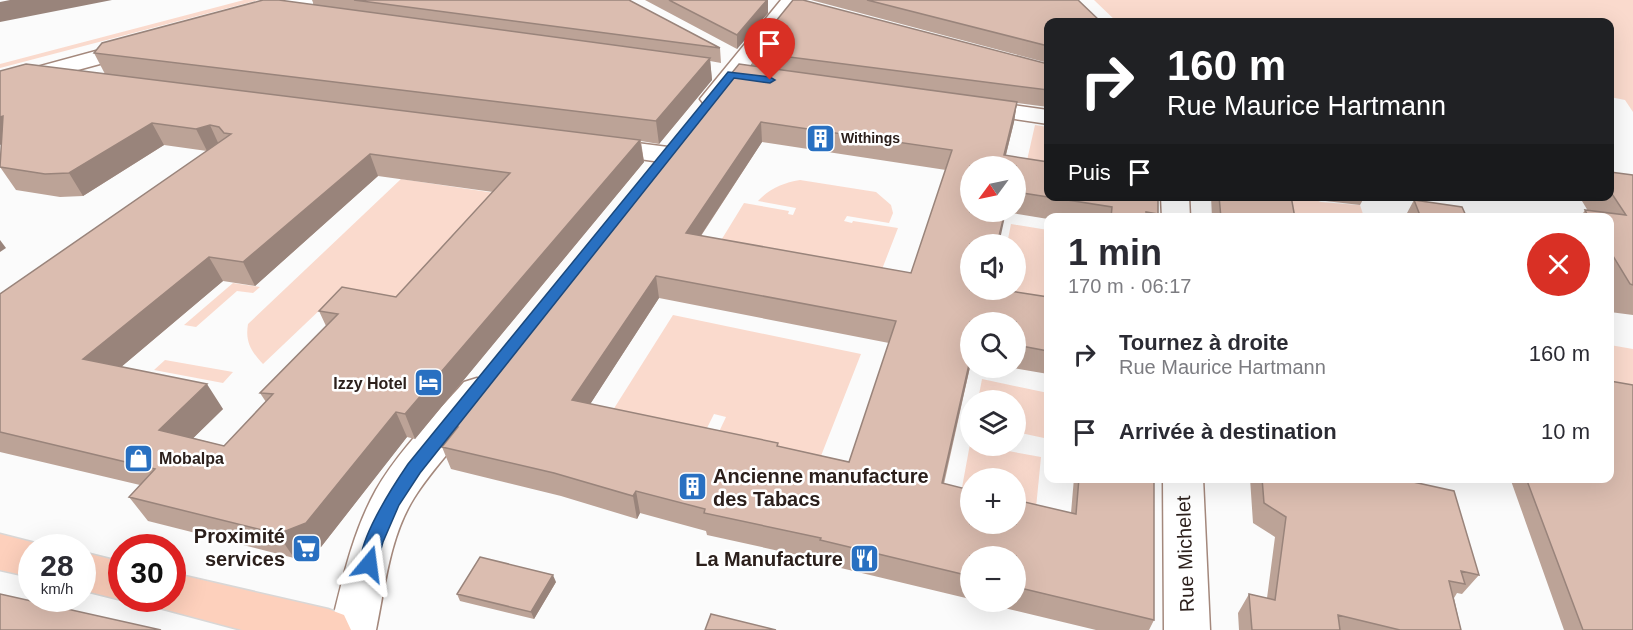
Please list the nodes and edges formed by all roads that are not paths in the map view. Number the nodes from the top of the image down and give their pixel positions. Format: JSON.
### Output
{"nodes":[{"id":1,"x":791,"y":1,"type":"edge"},
{"id":2,"x":763,"y":3,"type":"edge"},
{"id":3,"x":310,"y":8,"type":"edge"},
{"id":4,"x":813,"y":10,"type":"edge"},
{"id":5,"x":239,"y":19,"type":"edge"},
{"id":6,"x":165,"y":39,"type":"edge"},
{"id":7,"x":44,"y":72,"type":"junction"},
{"id":8,"x":91,"y":83,"type":"edge"},
{"id":9,"x":0,"y":84,"type":"edge"},
{"id":10,"x":944,"y":103,"type":"edge"},
{"id":11,"x":1044,"y":116,"type":"edge"},
{"id":12,"x":683,"y":135,"type":"junction"},
{"id":13,"x":576,"y":143,"type":"edge"},
{"id":14,"x":646,"y":183,"type":"edge"},
{"id":15,"x":496,"y":367,"type":"edge"},
{"id":16,"x":1183,"y":483,"type":"edge"},
{"id":17,"x":0,"y":552,"type":"edge"},
{"id":18,"x":18,"y":556,"type":"edge"},
{"id":19,"x":186,"y":596,"type":"edge"},
{"id":20,"x":328,"y":630,"type":"edge"},
{"id":21,"x":353,"y":630,"type":"edge"},
{"id":22,"x":1187,"y":630,"type":"edge"}],
"edges":[{"from":1,"to":2,"type":"street"},
{"from":1,"to":4,"type":"street"},
{"from":1,"to":12,"type":"street"},
{"from":3,"to":5,"type":"street"},
{"from":6,"to":7,"type":"street"},
{"from":7,"to":8,"type":"street"},
{"from":7,"to":9,"type":"street"},
{"from":10,"to":11,"type":"street"},
{"from":12,"to":13,"type":"street"},
{"from":12,"to":14,"type":"street"},
{"from":15,"to":21,"type":"street"},
{"from":16,"to":22,"type":"street","name":"Rue Michelet"},
{"from":17,"to":18,"type":"main road"},
{"from":19,"to":20,"type":"main road"}]}
